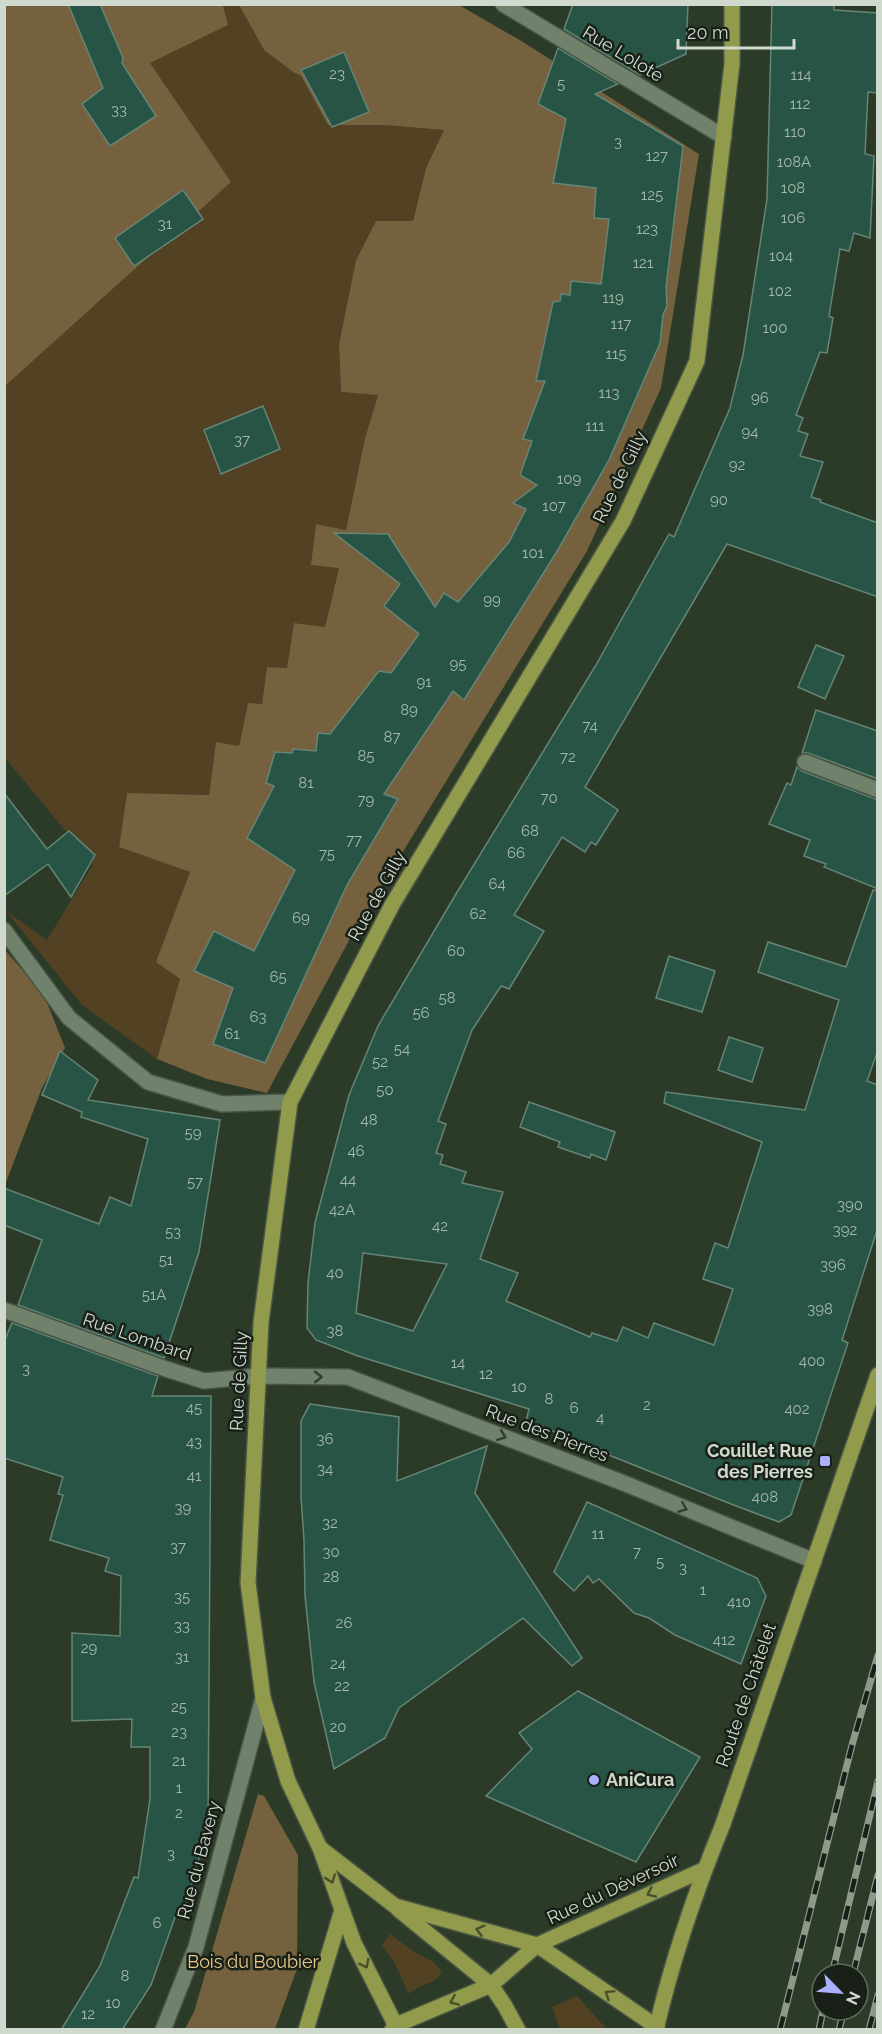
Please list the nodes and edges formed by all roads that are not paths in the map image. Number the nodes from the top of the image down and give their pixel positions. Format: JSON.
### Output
{"nodes":[{"id":1,"x":503,"y":4,"type":"edge"},
{"id":2,"x":732,"y":4,"type":"edge"},
{"id":3,"x":724,"y":137,"type":"junction"},
{"id":4,"x":805,"y":762,"type":"dead end"},
{"id":5,"x":878,"y":790,"type":"edge"},
{"id":6,"x":4,"y":930,"type":"edge"},
{"id":7,"x":290,"y":1102,"type":"junction"},
{"id":8,"x":4,"y":1310,"type":"edge"},
{"id":9,"x":878,"y":1375,"type":"edge"},
{"id":10,"x":259,"y":1376,"type":"junction"},
{"id":11,"x":814,"y":1561,"type":"junction"},
{"id":12,"x":263,"y":1698,"type":"junction"},
{"id":13,"x":320,"y":1848,"type":"junction"},
{"id":14,"x":705,"y":1869,"type":"junction"},
{"id":15,"x":395,"y":1906,"type":"junction"},
{"id":16,"x":342,"y":1910,"type":"junction"},
{"id":17,"x":537,"y":1945,"type":"junction"},
{"id":18,"x":491,"y":1985,"type":"junction"},
{"id":19,"x":396,"y":2028,"type":"edge"},
{"id":20,"x":657,"y":2028,"type":"edge"},
{"id":21,"x":163,"y":2030,"type":"edge"},
{"id":22,"x":306,"y":2030,"type":"edge"},
{"id":23,"x":518,"y":2030,"type":"edge"}],
"edges":[{"from":1,"to":3,"type":"street","name":"Rue Lolote"},
{"from":2,"to":3,"type":"main road","name":"Rue de Gilly"},
{"from":3,"to":7,"type":"main road","name":"Rue de Gilly"},
{"from":4,"to":5,"type":"street"},
{"from":6,"to":7,"type":"street"},
{"from":7,"to":10,"type":"main road","name":"Rue de Gilly"},
{"from":8,"to":10,"type":"street","name":"Rue Lombard"},
{"from":9,"to":11,"type":"main road","name":"Route de Châtelet"},
{"from":10,"to":11,"type":"street","name":"Rue des Pierres","one_way":true},
{"from":10,"to":12,"type":"main road","name":"Rue de Gilly"},
{"from":11,"to":14,"type":"main road","name":"Route de Châtelet"},
{"from":12,"to":13,"type":"main road","name":"Rue de Gilly"},
{"from":12,"to":21,"type":"street","name":"Rue du Bavery"},
{"from":13,"to":15,"type":"main road"},
{"from":13,"to":16,"type":"main road","name":"Rue de Gilly","one_way":true},
{"from":14,"to":17,"type":"main road","name":"Rue du Déversoir","one_way":true},
{"from":14,"to":20,"type":"main road","name":"Route de Châtelet"},
{"from":17,"to":15,"type":"main road","one_way":true},
{"from":15,"to":18,"type":"main road"},
{"from":16,"to":19,"type":"main road","name":"Rue de Gilly","one_way":true},
{"from":16,"to":22,"type":"main road"},
{"from":17,"to":18,"type":"main road","name":"Rue du Déversoir"},
{"from":20,"to":17,"type":"main road","name":"Rue du Déversoir","one_way":true},
{"from":18,"to":19,"type":"main road","name":"Rue du Déversoir","one_way":true},
{"from":18,"to":23,"type":"main road"}]}
